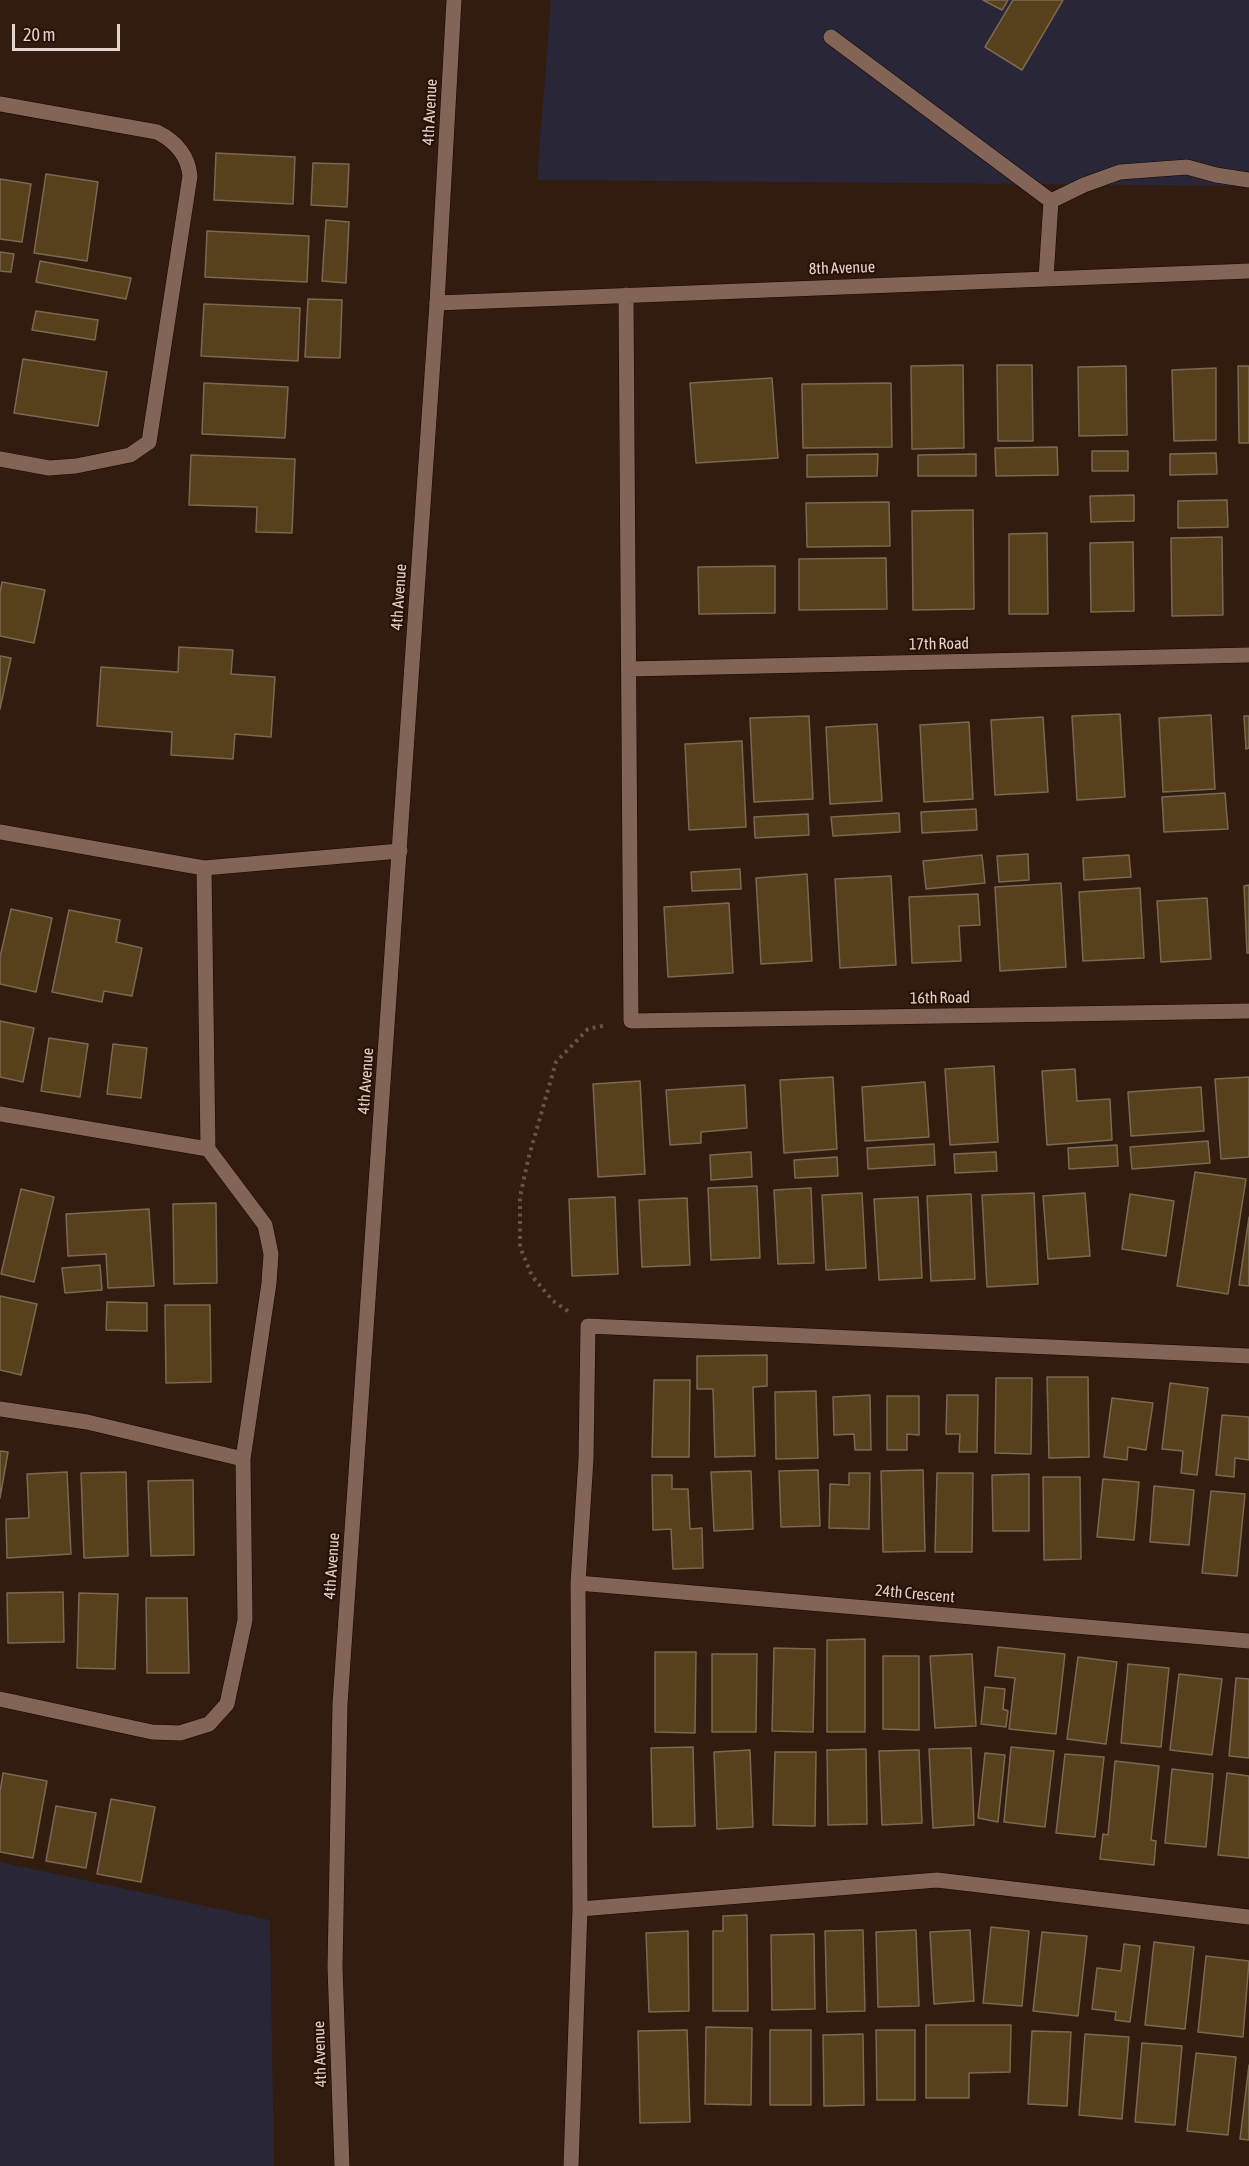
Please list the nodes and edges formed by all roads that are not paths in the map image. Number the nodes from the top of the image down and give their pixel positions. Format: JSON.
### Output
{"nodes":[{"id":1,"x":454,"y":0,"type":"edge"},
{"id":2,"x":831,"y":37,"type":"dead end"},
{"id":3,"x":0,"y":104,"type":"edge"},
{"id":4,"x":1249,"y":180,"type":"edge"},
{"id":5,"x":1051,"y":201,"type":"junction"},
{"id":6,"x":1249,"y":271,"type":"edge"},
{"id":7,"x":1046,"y":278,"type":"junction"},
{"id":8,"x":626,"y":294,"type":"junction"},
{"id":9,"x":437,"y":303,"type":"junction"},
{"id":10,"x":0,"y":459,"type":"edge"},
{"id":11,"x":1249,"y":655,"type":"edge"},
{"id":12,"x":629,"y":669,"type":"junction"},
{"id":13,"x":0,"y":832,"type":"edge"},
{"id":14,"x":400,"y":851,"type":"junction"},
{"id":15,"x":204,"y":868,"type":"junction"},
{"id":16,"x":1249,"y":1011,"type":"edge"},
{"id":17,"x":0,"y":1114,"type":"edge"},
{"id":18,"x":208,"y":1149,"type":"junction"},
{"id":19,"x":1249,"y":1356,"type":"edge"},
{"id":20,"x":0,"y":1409,"type":"edge"},
{"id":21,"x":243,"y":1459,"type":"junction"},
{"id":22,"x":578,"y":1583,"type":"junction"},
{"id":23,"x":1249,"y":1641,"type":"edge"},
{"id":24,"x":0,"y":1699,"type":"edge"},
{"id":25,"x":580,"y":1909,"type":"junction"},
{"id":26,"x":1249,"y":1917,"type":"edge"},
{"id":27,"x":342,"y":2166,"type":"edge"},
{"id":28,"x":572,"y":2166,"type":"edge"}],
"edges":[{"from":1,"to":9,"type":"street","name":"4th Avenue"},
{"from":2,"to":5,"type":"street"},
{"from":3,"to":10,"type":"street"},
{"from":4,"to":5,"type":"street"},
{"from":5,"to":7,"type":"street"},
{"from":6,"to":7,"type":"street","name":"8th Avenue"},
{"from":7,"to":8,"type":"street","name":"8th Avenue"},
{"from":8,"to":9,"type":"street","name":"8th Avenue"},
{"from":8,"to":12,"type":"street"},
{"from":9,"to":14,"type":"street","name":"4th Avenue"},
{"from":11,"to":12,"type":"street","name":"17th Road"},
{"from":12,"to":16,"type":"street","name":"16th Road"},
{"from":13,"to":15,"type":"street"},
{"from":14,"to":15,"type":"street"},
{"from":14,"to":27,"type":"street","name":"4th Avenue"},
{"from":15,"to":18,"type":"street"},
{"from":17,"to":18,"type":"street"},
{"from":18,"to":21,"type":"street"},
{"from":19,"to":22,"type":"street"},
{"from":20,"to":21,"type":"street"},
{"from":21,"to":24,"type":"street"},
{"from":22,"to":23,"type":"street","name":"24th Crescent"},
{"from":22,"to":25,"type":"street"},
{"from":25,"to":26,"type":"street"},
{"from":25,"to":28,"type":"street"}]}
